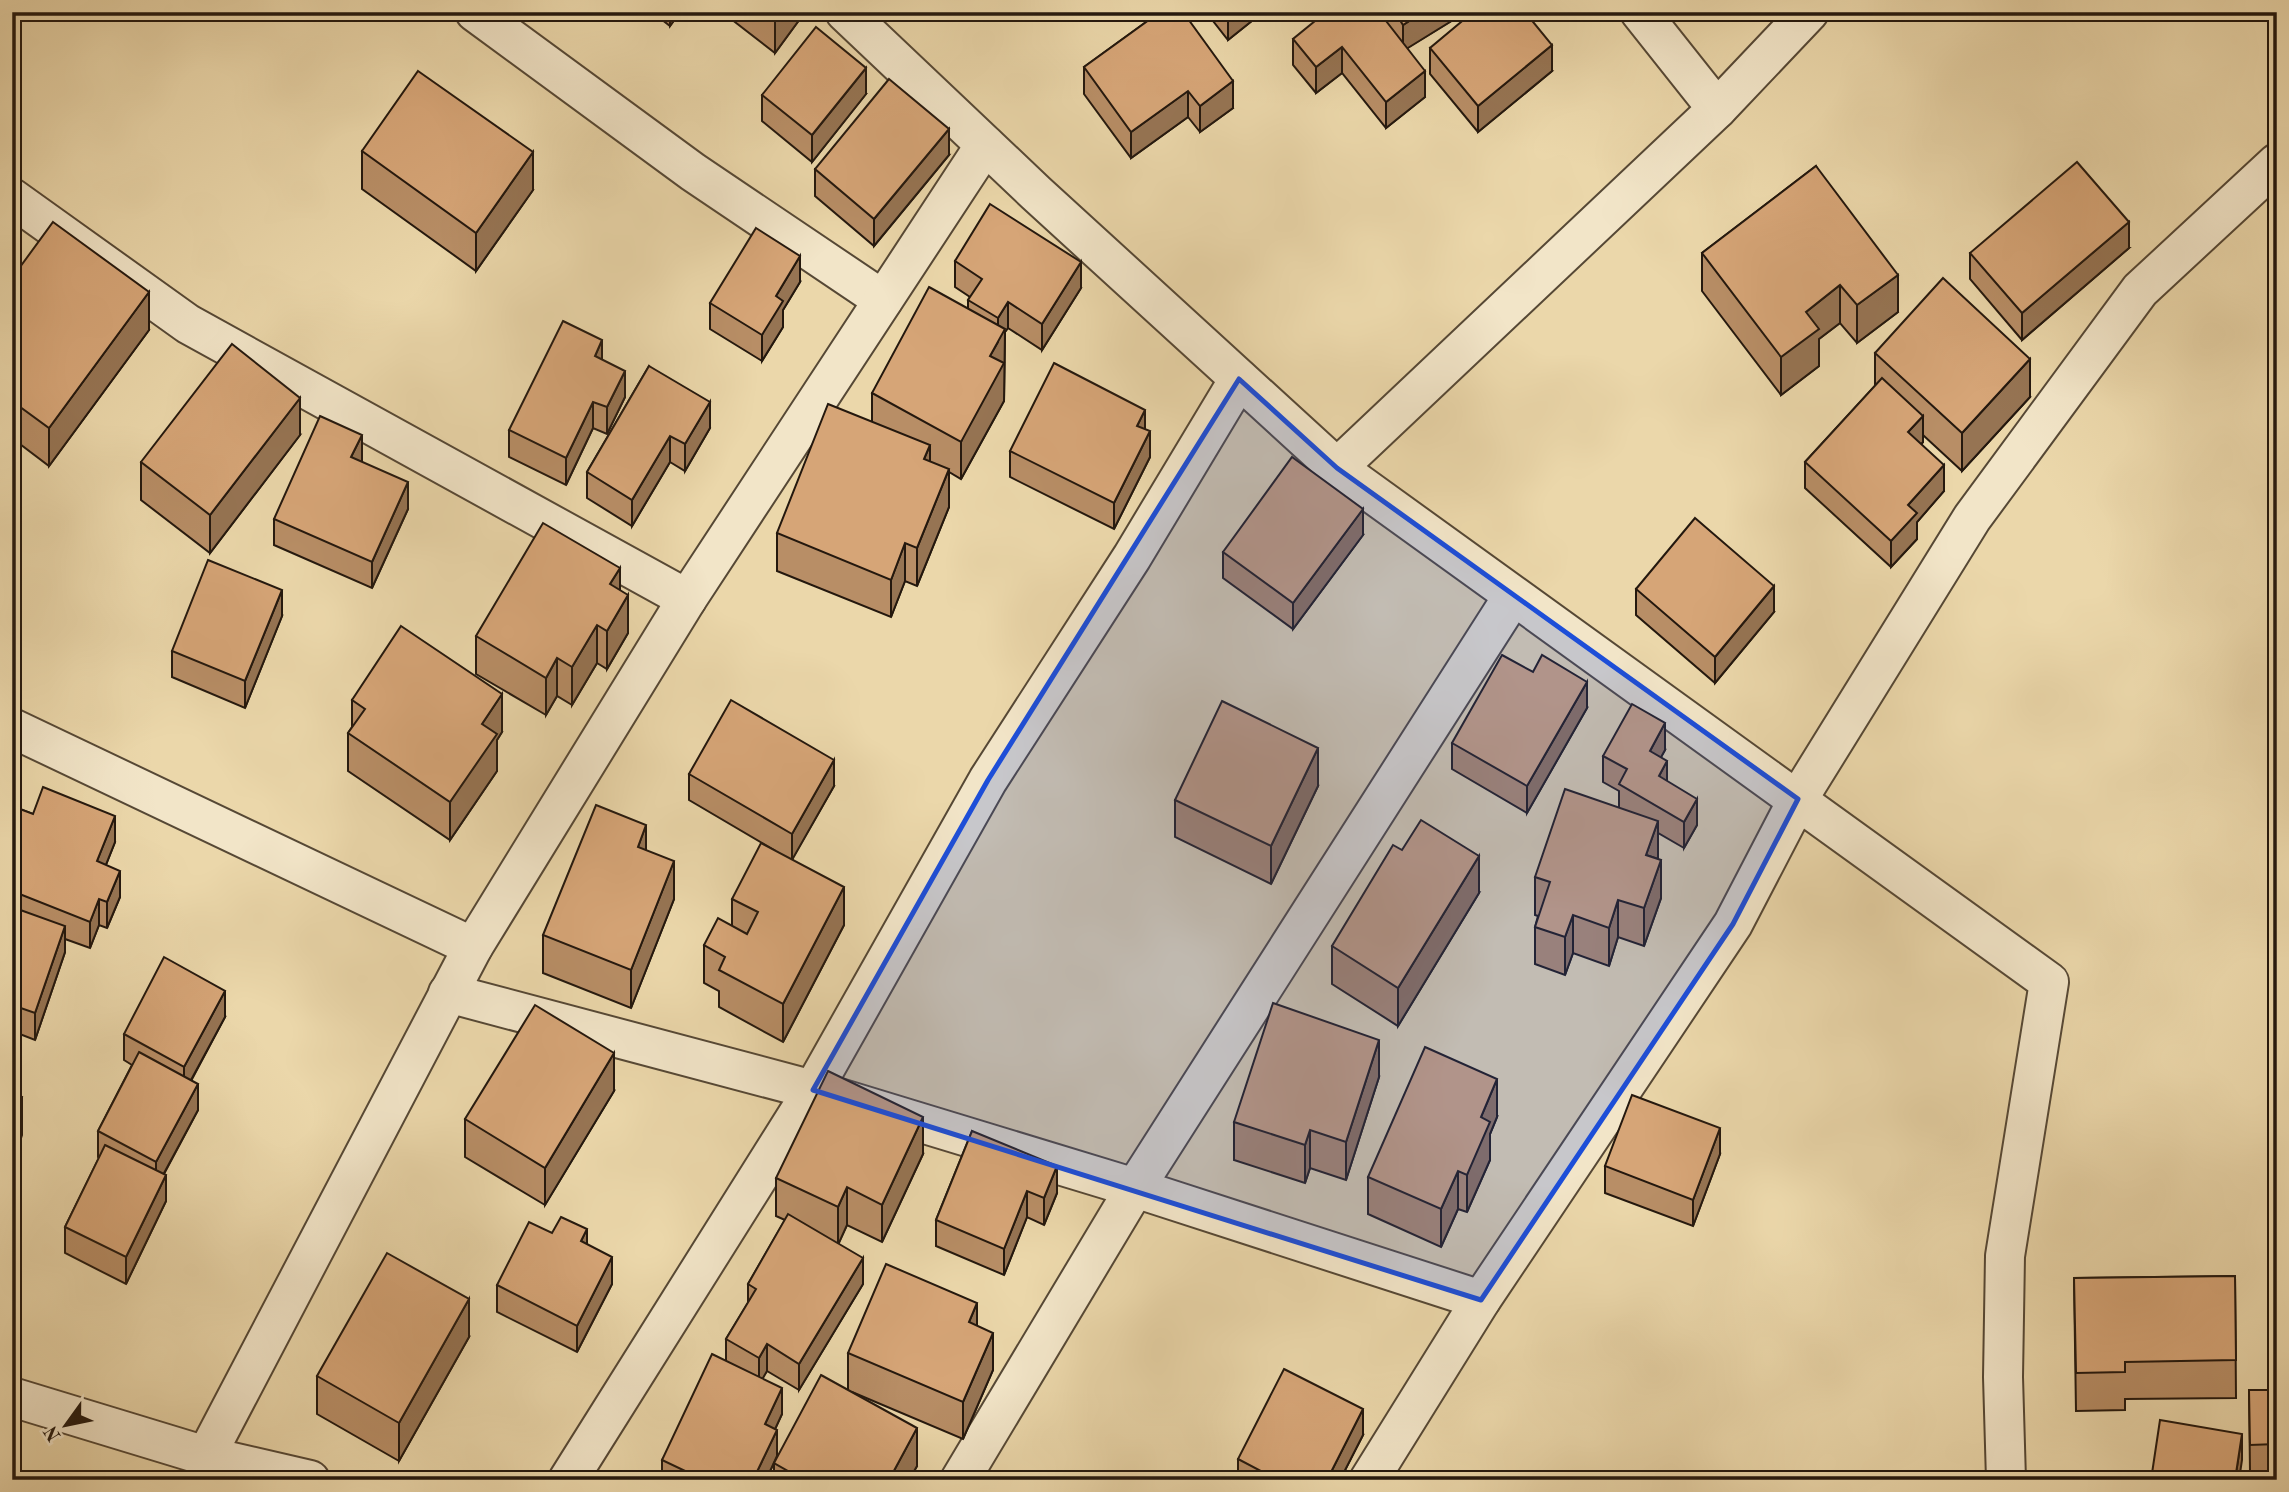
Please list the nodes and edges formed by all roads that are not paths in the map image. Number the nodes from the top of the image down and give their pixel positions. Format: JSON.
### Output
{"nodes":[{"id":1,"x":475,"y":12,"type":"edge"},
{"id":2,"x":845,"y":12,"type":"edge"},
{"id":3,"x":1640,"y":12,"type":"edge"},
{"id":4,"x":1809,"y":12,"type":"edge"},
{"id":5,"x":1717,"y":109,"type":"junction"},
{"id":6,"x":985,"y":145,"type":"junction"},
{"id":7,"x":2277,"y":163,"type":"edge"},
{"id":8,"x":12,"y":198,"type":"edge"},
{"id":9,"x":883,"y":300,"type":"junction"},
{"id":10,"x":1239,"y":379,"type":"junction"},
{"id":11,"x":1338,"y":468,"type":"junction"},
{"id":12,"x":1513,"y":596,"type":"junction"},
{"id":13,"x":687,"y":599,"type":"junction"},
{"id":14,"x":12,"y":728,"type":"edge"},
{"id":15,"x":1798,"y":799,"type":"junction"},
{"id":16,"x":472,"y":947,"type":"junction"},
{"id":17,"x":448,"y":993,"type":"junction"},
{"id":18,"x":813,"y":1090,"type":"junction"},
{"id":19,"x":1135,"y":1188,"type":"junction"},
{"id":20,"x":1482,"y":1300,"type":"junction"},
{"id":21,"x":12,"y":1397,"type":"edge"},
{"id":22,"x":206,"y":1456,"type":"junction"},
{"id":23,"x":310,"y":1480,"type":"edge"},
{"id":24,"x":568,"y":1480,"type":"edge"},
{"id":25,"x":960,"y":1480,"type":"edge"},
{"id":26,"x":1369,"y":1480,"type":"edge"},
{"id":27,"x":2006,"y":1480,"type":"edge"}],
"edges":[{"from":1,"to":9,"type":"street"},
{"from":2,"to":6,"type":"street"},
{"from":3,"to":5,"type":"street"},
{"from":4,"to":5,"type":"street"},
{"from":5,"to":11,"type":"street"},
{"from":6,"to":9,"type":"street"},
{"from":6,"to":10,"type":"street"},
{"from":7,"to":15,"type":"street"},
{"from":8,"to":13,"type":"street"},
{"from":9,"to":13,"type":"street"},
{"from":10,"to":11,"type":"street"},
{"from":10,"to":18,"type":"street"},
{"from":11,"to":12,"type":"street"},
{"from":12,"to":15,"type":"street"},
{"from":12,"to":19,"type":"street"},
{"from":13,"to":16,"type":"street"},
{"from":14,"to":16,"type":"street"},
{"from":15,"to":20,"type":"street"},
{"from":15,"to":27,"type":"street"},
{"from":16,"to":17,"type":"street"},
{"from":17,"to":18,"type":"street"},
{"from":17,"to":22,"type":"street"},
{"from":18,"to":19,"type":"street"},
{"from":18,"to":24,"type":"street"},
{"from":19,"to":20,"type":"street"},
{"from":19,"to":25,"type":"street"},
{"from":20,"to":26,"type":"street"},
{"from":21,"to":22,"type":"street"},
{"from":22,"to":23,"type":"street"}]}
